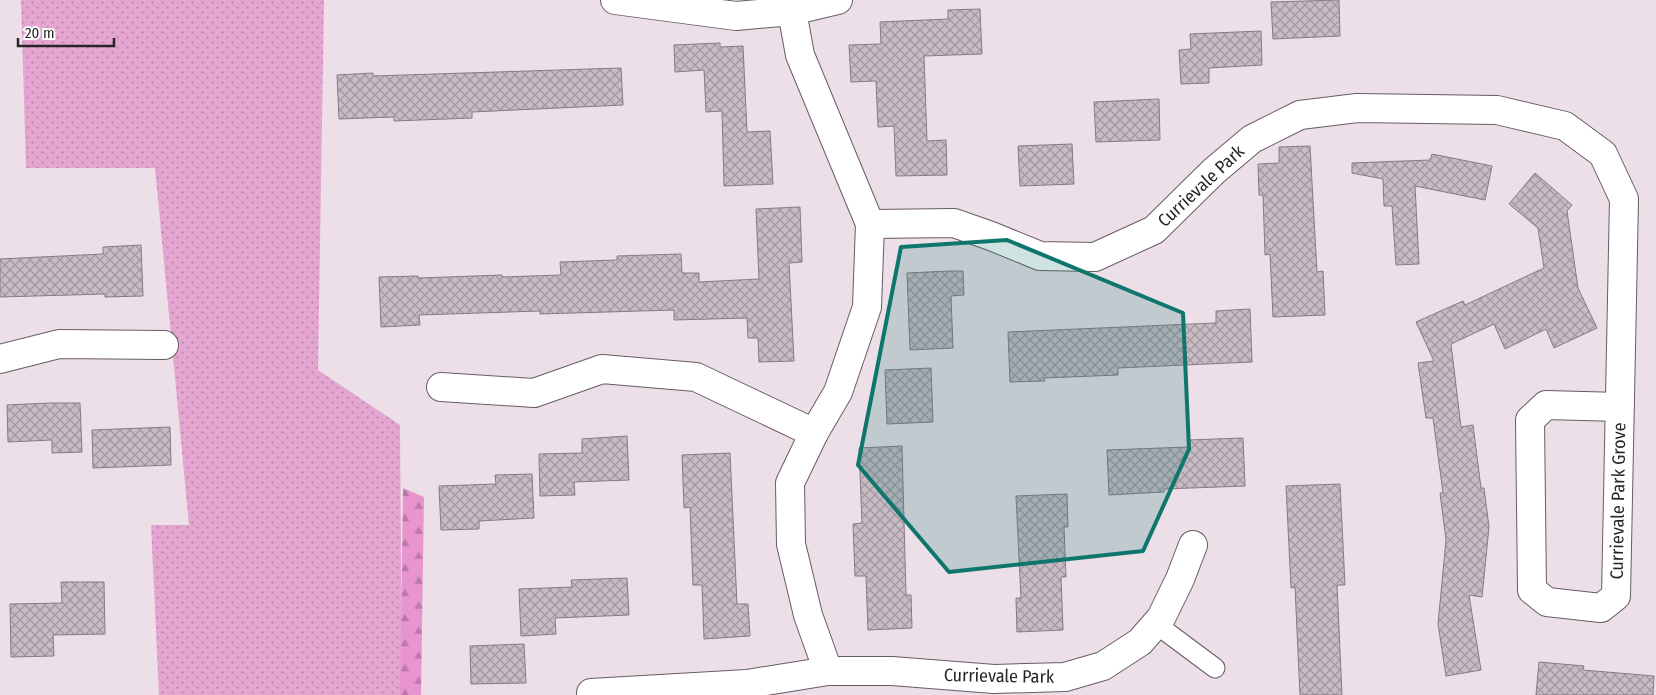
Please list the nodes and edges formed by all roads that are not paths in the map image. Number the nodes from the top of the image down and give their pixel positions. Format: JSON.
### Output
{"nodes":[{"id":1,"x":615,"y":0,"type":"edge"},
{"id":2,"x":838,"y":0,"type":"edge"},
{"id":3,"x":792,"y":11,"type":"junction"},
{"id":4,"x":1357,"y":108,"type":"joint"},
{"id":5,"x":870,"y":224,"type":"junction"},
{"id":6,"x":164,"y":345,"type":"dead end"},
{"id":7,"x":0,"y":359,"type":"edge"},
{"id":8,"x":442,"y":387,"type":"dead end"},
{"id":9,"x":1620,"y":407,"type":"junction"},
{"id":10,"x":814,"y":432,"type":"junction"},
{"id":11,"x":1192,"y":545,"type":"dead end"},
{"id":12,"x":1156,"y":624,"type":"junction"},
{"id":13,"x":1215,"y":668,"type":"dead end"},
{"id":14,"x":828,"y":672,"type":"junction"},
{"id":15,"x":591,"y":693,"type":"dead end"}],
"edges":[{"from":1,"to":3,"type":"street"},
{"from":2,"to":3,"type":"street"},
{"from":3,"to":5,"type":"street"},
{"from":4,"to":5,"type":"street","name":"Currievale Park"},
{"from":4,"to":9,"type":"street","name":"Currievale Park Grove"},
{"from":5,"to":10,"type":"street"},
{"from":6,"to":7,"type":"street"},
{"from":8,"to":10,"type":"street"},
{"from":9,"to":9,"type":"street","name":"Currievale Park Grove"},
{"from":10,"to":14,"type":"street"},
{"from":11,"to":12,"type":"street","name":"Currievale Park"},
{"from":12,"to":13,"type":"lane"},
{"from":12,"to":14,"type":"street","name":"Currievale Park"},
{"from":14,"to":15,"type":"street","name":"Currievale Park"}]}
